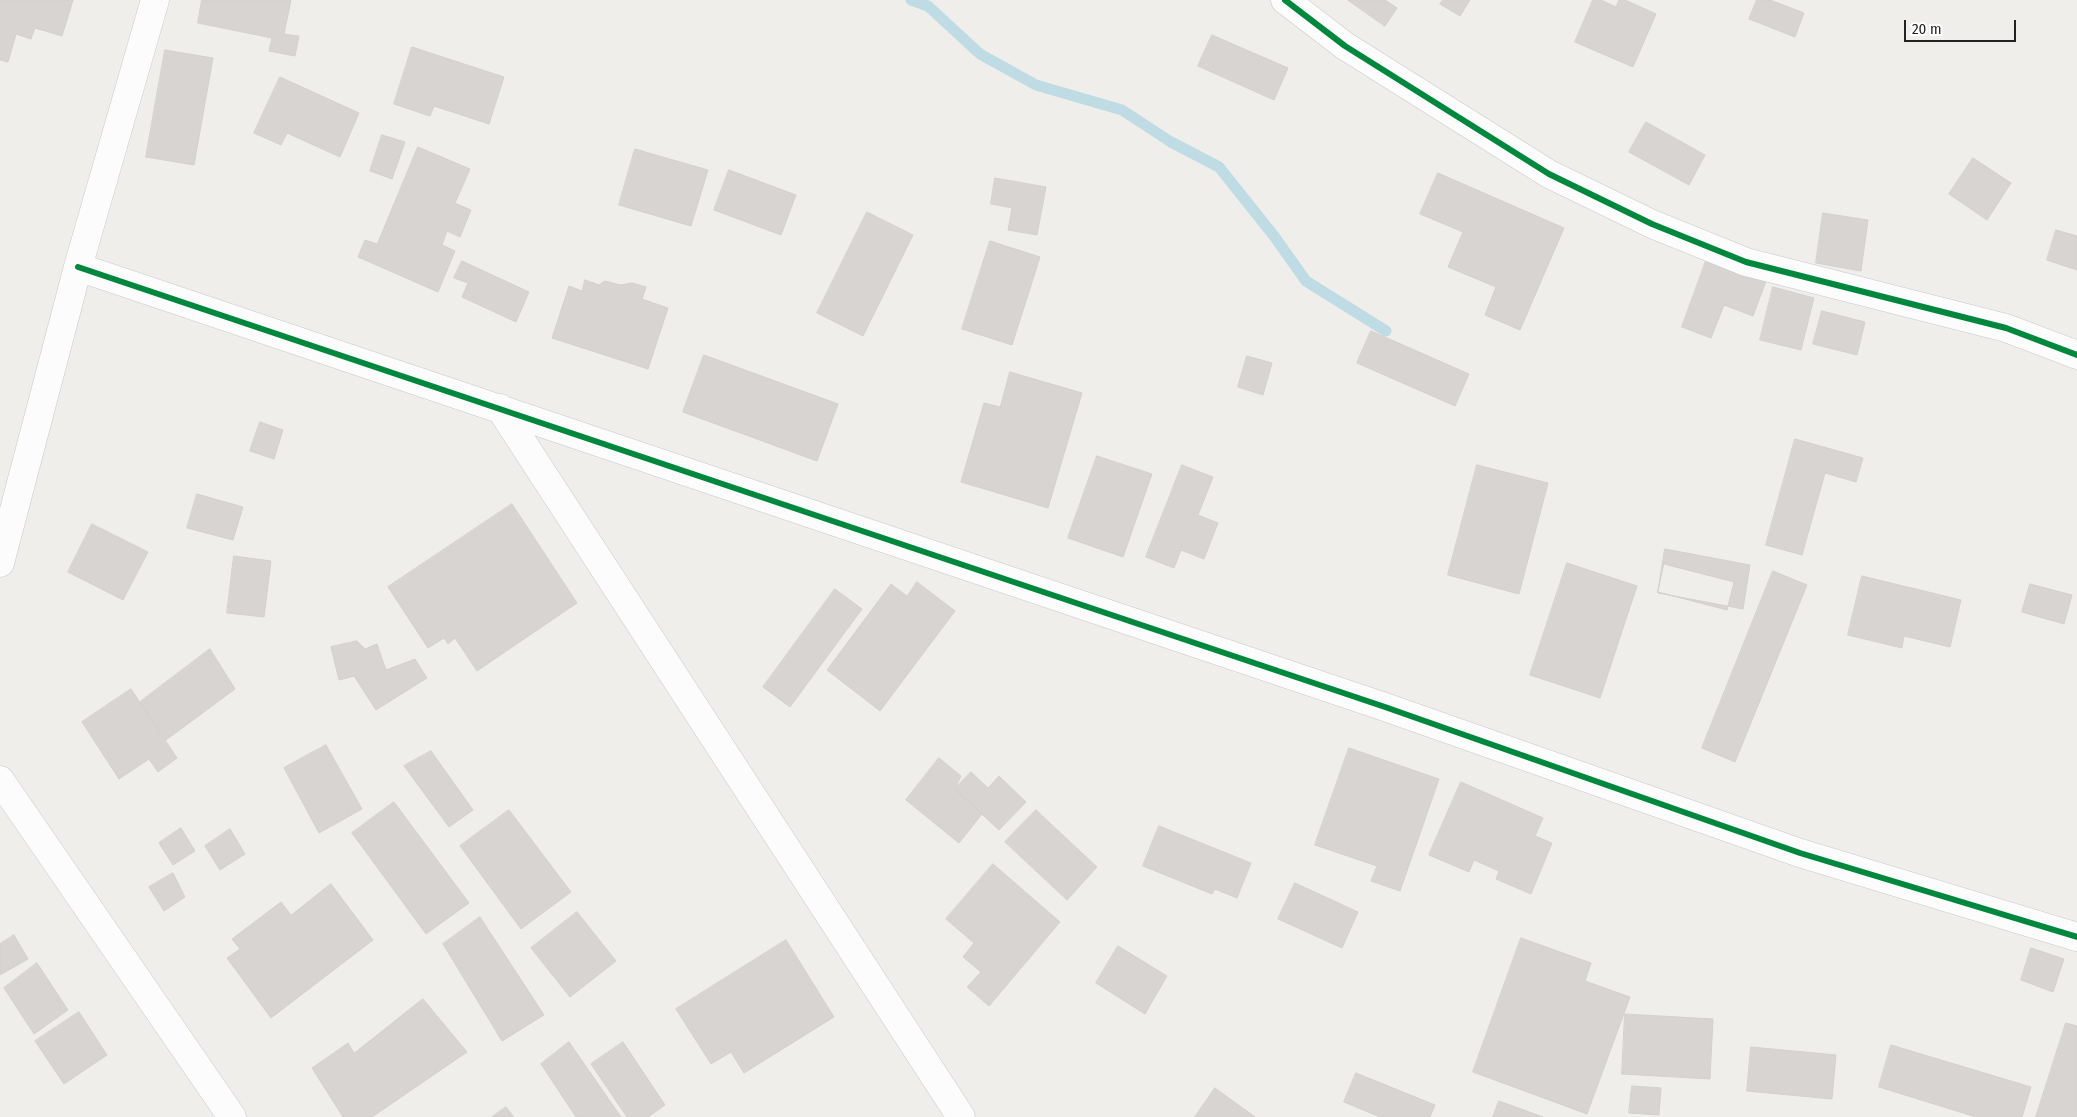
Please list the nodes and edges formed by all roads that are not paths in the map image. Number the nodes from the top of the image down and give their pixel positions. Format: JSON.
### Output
{"nodes":[{"id":1,"x":155,"y":0,"type":"edge"},
{"id":2,"x":1285,"y":0,"type":"edge"},
{"id":3,"x":78,"y":267,"type":"junction"},
{"id":4,"x":2077,"y":355,"type":"edge"},
{"id":5,"x":500,"y":408,"type":"junction"},
{"id":6,"x":0,"y":563,"type":"edge"},
{"id":7,"x":0,"y":780,"type":"edge"},
{"id":8,"x":2077,"y":938,"type":"edge"},
{"id":9,"x":232,"y":1117,"type":"edge"},
{"id":10,"x":961,"y":1117,"type":"edge"}],
"edges":[{"from":1,"to":3,"type":"street"},
{"from":2,"to":4,"type":"street"},
{"from":3,"to":5,"type":"street"},
{"from":3,"to":6,"type":"street"},
{"from":5,"to":8,"type":"street"},
{"from":5,"to":10,"type":"street"},
{"from":7,"to":9,"type":"street"}]}
